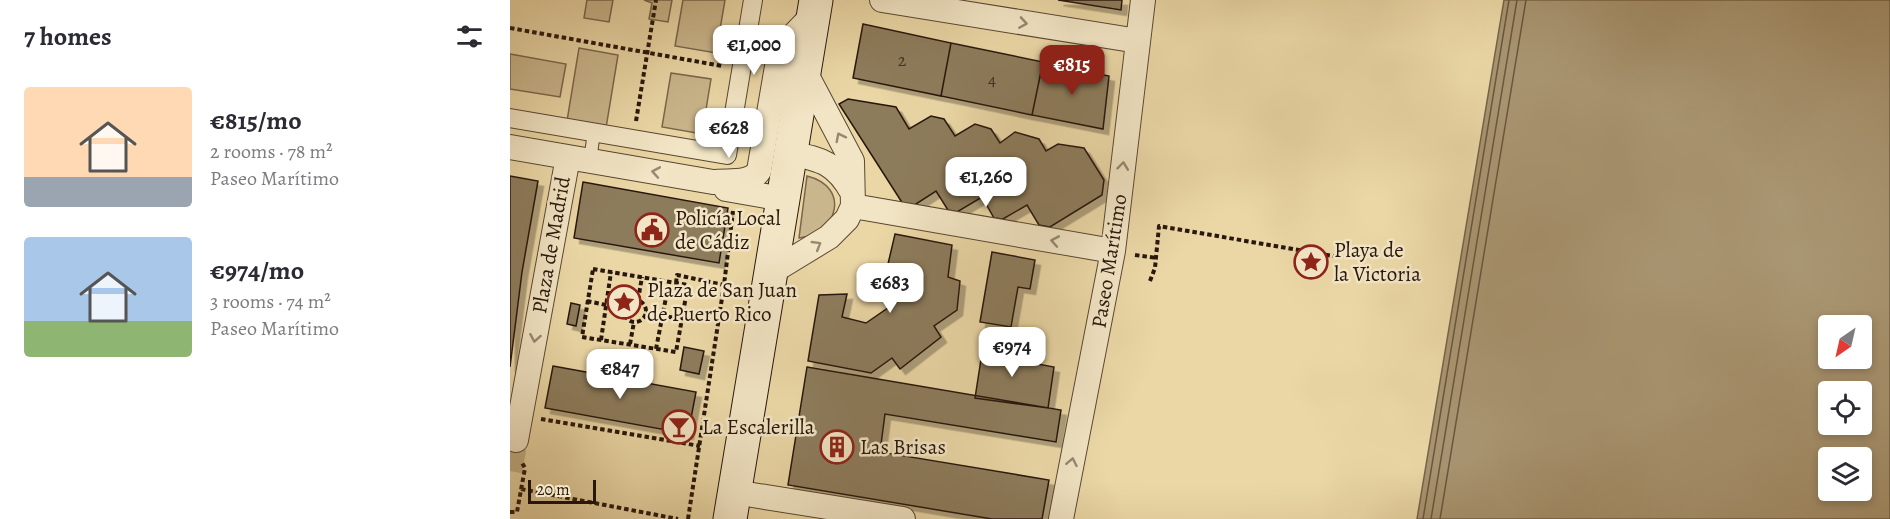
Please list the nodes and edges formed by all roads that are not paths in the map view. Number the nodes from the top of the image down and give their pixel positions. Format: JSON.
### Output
{"nodes":[{"id":1,"x":753,"y":0,"type":"edge"},
{"id":2,"x":882,"y":0,"type":"edge"},
{"id":3,"x":1143,"y":0,"type":"edge"},
{"id":4,"x":815,"y":7,"type":"edge"},
{"id":5,"x":1138,"y":41,"type":"junction"},
{"id":6,"x":804,"y":70,"type":"junction"},
{"id":7,"x":510,"y":118,"type":"edge"},
{"id":8,"x":594,"y":132,"type":"junction"},
{"id":9,"x":510,"y":147,"type":"edge"},
{"id":10,"x":791,"y":153,"type":"junction"},
{"id":11,"x":579,"y":159,"type":"junction"},
{"id":12,"x":714,"y":182,"type":"junction"},
{"id":13,"x":783,"y":198,"type":"junction"},
{"id":14,"x":853,"y":200,"type":"junction"},
{"id":15,"x":1122,"y":253,"type":"junction"},
{"id":16,"x":770,"y":273,"type":"junction"},
{"id":17,"x":515,"y":446,"type":"road end"},
{"id":18,"x":732,"y":505,"type":"edge"},
{"id":19,"x":903,"y":519,"type":"edge"},
{"id":20,"x":1061,"y":519,"type":"edge"}],
"edges":[{"from":1,"to":8,"type":"street"},
{"from":2,"to":5,"type":"street","one_way":true},
{"from":3,"to":5,"type":"street","name":"Paseo Marítimo"},
{"from":4,"to":6,"type":"main road"},
{"from":4,"to":12,"type":"street","name":"Plaza de Madrid"},
{"from":15,"to":5,"type":"street","name":"Paseo Marítimo","one_way":true},
{"from":6,"to":10,"type":"main road"},
{"from":14,"to":6,"type":"street","one_way":true},
{"from":7,"to":8,"type":"street"},
{"from":8,"to":11,"type":"lane"},
{"from":9,"to":11,"type":"street","name":"Plaza de Madrid"},
{"from":10,"to":13,"type":"main road"},
{"from":10,"to":14,"type":"street"},
{"from":12,"to":11,"type":"street","name":"Plaza de Madrid","one_way":true},
{"from":11,"to":17,"type":"street","name":"Plaza de Madrid","one_way":true},
{"from":12,"to":13,"type":"street","name":"Plaza de Madrid"},
{"from":13,"to":16,"type":"main road"},
{"from":15,"to":14,"type":"street","one_way":true},
{"from":16,"to":14,"type":"street","one_way":true},
{"from":20,"to":15,"type":"street","name":"Paseo Marítimo","one_way":true},
{"from":16,"to":18,"type":"main road"},
{"from":18,"to":19,"type":"street"}]}
